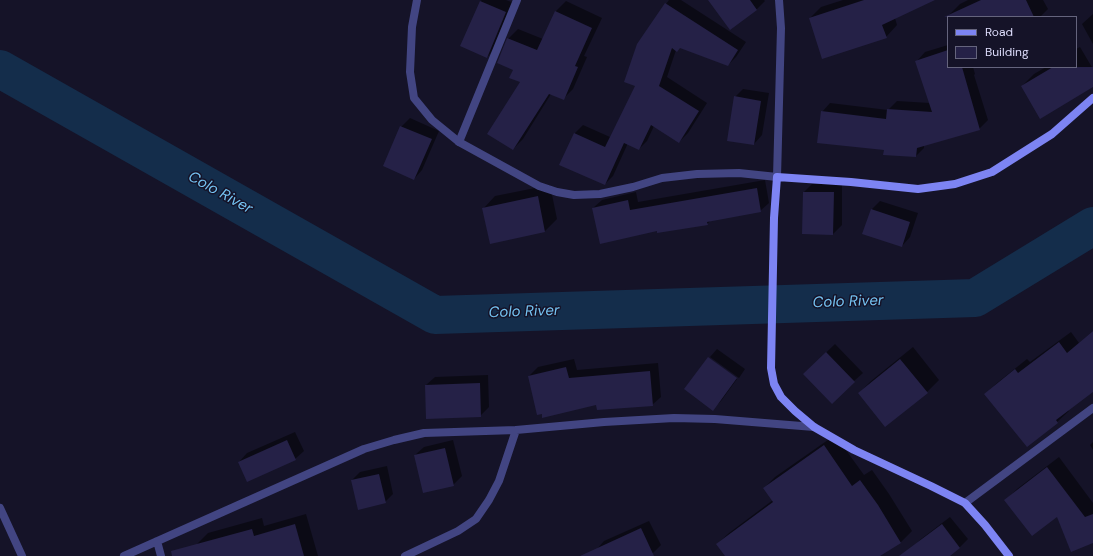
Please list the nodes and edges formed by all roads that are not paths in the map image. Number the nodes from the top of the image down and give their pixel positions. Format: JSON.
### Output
{"nodes":[{"id":1,"x":417,"y":0,"type":"edge"},
{"id":2,"x":517,"y":0,"type":"edge"},
{"id":3,"x":779,"y":0,"type":"edge"},
{"id":4,"x":1093,"y":98,"type":"edge"},
{"id":5,"x":459,"y":142,"type":"junction"},
{"id":6,"x":777,"y":177,"type":"junction"},
{"id":7,"x":1093,"y":408,"type":"edge"},
{"id":8,"x":814,"y":427,"type":"junction"},
{"id":9,"x":516,"y":430,"type":"junction"},
{"id":10,"x":964,"y":503,"type":"junction"},
{"id":11,"x":0,"y":508,"type":"edge"},
{"id":12,"x":157,"y":541,"type":"junction"},
{"id":13,"x":22,"y":556,"type":"edge"},
{"id":14,"x":124,"y":556,"type":"edge"},
{"id":15,"x":161,"y":556,"type":"edge"},
{"id":16,"x":405,"y":556,"type":"edge"},
{"id":17,"x":1009,"y":556,"type":"edge"}],
"edges":[{"from":1,"to":5,"type":"street"},
{"from":2,"to":5,"type":"street"},
{"from":3,"to":6,"type":"street"},
{"from":4,"to":6,"type":"street"},
{"from":5,"to":6,"type":"street"},
{"from":6,"to":8,"type":"street"},
{"from":7,"to":10,"type":"street"},
{"from":8,"to":9,"type":"street"},
{"from":8,"to":10,"type":"street"},
{"from":9,"to":12,"type":"street"},
{"from":9,"to":16,"type":"street"},
{"from":10,"to":17,"type":"street"},
{"from":11,"to":13,"type":"street"},
{"from":12,"to":14,"type":"street"},
{"from":12,"to":15,"type":"street"}]}
